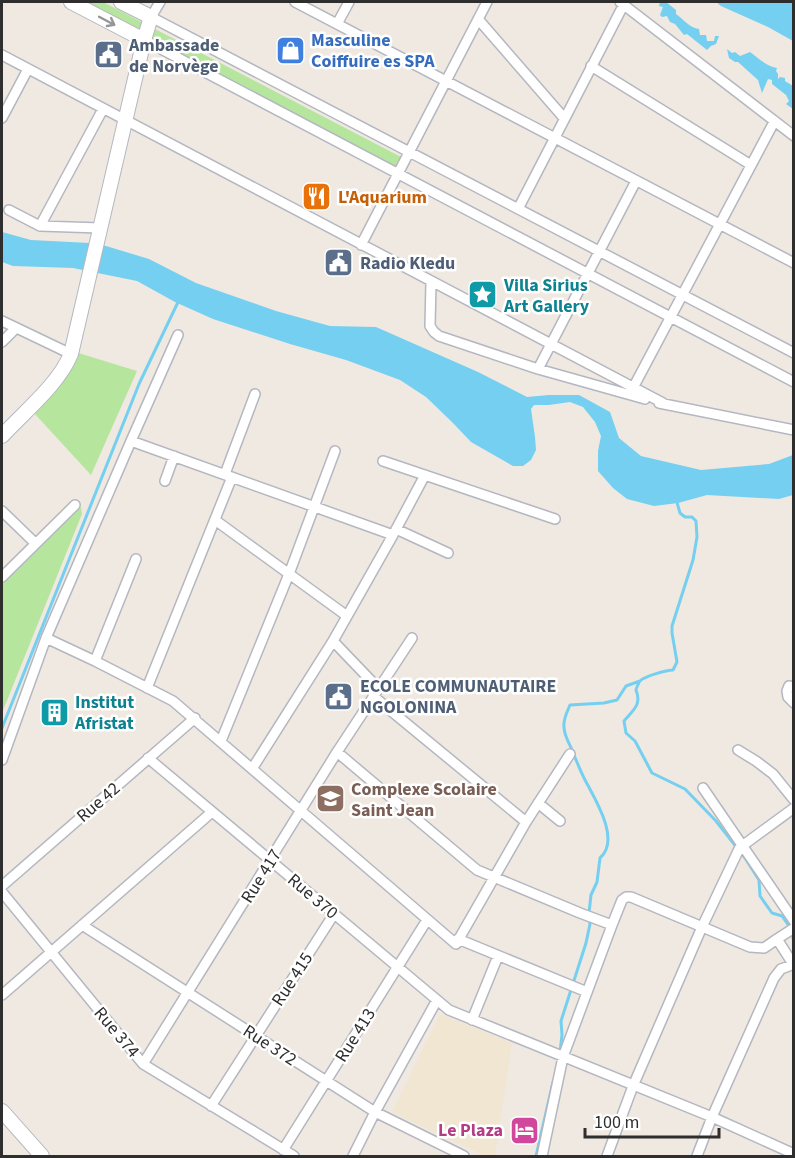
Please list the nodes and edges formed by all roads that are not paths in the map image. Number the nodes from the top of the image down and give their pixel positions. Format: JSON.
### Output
{"nodes":[{"id":1,"x":71,"y":2,"type":"edge"},
{"id":2,"x":121,"y":2,"type":"edge"},
{"id":3,"x":160,"y":2,"type":"edge"},
{"id":4,"x":295,"y":2,"type":"edge"},
{"id":5,"x":349,"y":2,"type":"edge"},
{"id":6,"x":487,"y":2,"type":"edge"},
{"id":7,"x":622,"y":3,"type":"edge"},
{"id":8,"x":152,"y":18,"type":"junction"},
{"id":9,"x":478,"y":19,"type":"junction"},
{"id":10,"x":337,"y":24,"type":"junction"},
{"id":11,"x":144,"y":40,"type":"junction"},
{"id":12,"x":2,"y":55,"type":"edge"},
{"id":13,"x":591,"y":66,"type":"junction"},
{"id":14,"x":28,"y":69,"type":"junction"},
{"id":15,"x":446,"y":82,"type":"junction"},
{"id":16,"x":103,"y":109,"type":"junction"},
{"id":17,"x":2,"y":118,"type":"edge"},
{"id":18,"x":564,"y":118,"type":"junction"},
{"id":19,"x":125,"y":120,"type":"junction"},
{"id":20,"x":774,"y":122,"type":"junction"},
{"id":21,"x":794,"y":136,"type":"edge"},
{"id":22,"x":555,"y":138,"type":"junction"},
{"id":23,"x":409,"y":152,"type":"junction"},
{"id":24,"x":751,"y":165,"type":"junction"},
{"id":25,"x":398,"y":174,"type":"junction"},
{"id":26,"x":636,"y":181,"type":"junction"},
{"id":27,"x":518,"y":209,"type":"junction"},
{"id":28,"x":9,"y":210,"type":"dead end"},
{"id":29,"x":719,"y":225,"type":"junction"},
{"id":30,"x":40,"y":226,"type":"junction"},
{"id":31,"x":98,"y":234,"type":"junction"},
{"id":32,"x":361,"y":245,"type":"junction"},
{"id":33,"x":600,"y":251,"type":"junction"},
{"id":34,"x":794,"y":263,"type":"edge"},
{"id":35,"x":588,"y":274,"type":"junction"},
{"id":36,"x":431,"y":282,"type":"junction"},
{"id":37,"x":683,"y":295,"type":"junction"},
{"id":38,"x":670,"y":318,"type":"junction"},
{"id":39,"x":2,"y":321,"type":"edge"},
{"id":40,"x":16,"y":327,"type":"junction"},
{"id":41,"x":178,"y":335,"type":"dead end"},
{"id":42,"x":2,"y":342,"type":"edge"},
{"id":43,"x":550,"y":345,"type":"junction"},
{"id":44,"x":794,"y":352,"type":"edge"},
{"id":45,"x":71,"y":354,"type":"junction"},
{"id":46,"x":538,"y":369,"type":"junction"},
{"id":47,"x":794,"y":382,"type":"edge"},
{"id":48,"x":633,"y":388,"type":"junction"},
{"id":49,"x":255,"y":394,"type":"dead end"},
{"id":50,"x":663,"y":403,"type":"junction"},
{"id":51,"x":794,"y":430,"type":"edge"},
{"id":52,"x":2,"y":436,"type":"edge"},
{"id":53,"x":131,"y":441,"type":"junction"},
{"id":54,"x":335,"y":451,"type":"dead end"},
{"id":55,"x":174,"y":456,"type":"junction"},
{"id":56,"x":383,"y":461,"type":"dead end"},
{"id":57,"x":228,"y":475,"type":"junction"},
{"id":58,"x":425,"y":475,"type":"junction"},
{"id":59,"x":165,"y":481,"type":"dead end"},
{"id":60,"x":75,"y":505,"type":"dead end"},
{"id":61,"x":314,"y":506,"type":"junction"},
{"id":62,"x":2,"y":511,"type":"edge"},
{"id":63,"x":555,"y":519,"type":"dead end"},
{"id":64,"x":215,"y":520,"type":"junction"},
{"id":65,"x":395,"y":532,"type":"junction"},
{"id":66,"x":35,"y":543,"type":"junction"},
{"id":67,"x":448,"y":553,"type":"dead end"},
{"id":68,"x":136,"y":559,"type":"dead end"},
{"id":69,"x":289,"y":574,"type":"junction"},
{"id":70,"x":2,"y":576,"type":"edge"},
{"id":71,"x":347,"y":616,"type":"junction"},
{"id":72,"x":46,"y":638,"type":"junction"},
{"id":73,"x":412,"y":638,"type":"dead end"},
{"id":74,"x":333,"y":641,"type":"junction"},
{"id":75,"x":95,"y":661,"type":"junction"},
{"id":76,"x":794,"y":687,"type":"edge"},
{"id":77,"x":147,"y":688,"type":"junction"},
{"id":78,"x":376,"y":692,"type":"junction"},
{"id":79,"x":794,"y":704,"type":"edge"},
{"id":80,"x":195,"y":718,"type":"junction"},
{"id":81,"x":221,"y":741,"type":"junction"},
{"id":82,"x":738,"y":750,"type":"dead end"},
{"id":83,"x":337,"y":752,"type":"junction"},
{"id":84,"x":570,"y":754,"type":"dead end"},
{"id":85,"x":148,"y":759,"type":"junction"},
{"id":86,"x":2,"y":760,"type":"edge"},
{"id":87,"x":252,"y":769,"type":"junction"},
{"id":88,"x":703,"y":788,"type":"dead end"},
{"id":89,"x":794,"y":800,"type":"edge"},
{"id":90,"x":538,"y":803,"type":"junction"},
{"id":91,"x":794,"y":808,"type":"edge"},
{"id":92,"x":301,"y":810,"type":"junction"},
{"id":93,"x":213,"y":812,"type":"junction"},
{"id":94,"x":560,"y":821,"type":"dead end"},
{"id":95,"x":526,"y":822,"type":"junction"},
{"id":96,"x":741,"y":848,"type":"junction"},
{"id":97,"x":270,"y":860,"type":"junction"},
{"id":98,"x":494,"y":877,"type":"junction"},
{"id":99,"x":2,"y":885,"type":"edge"},
{"id":100,"x":2,"y":892,"type":"edge"},
{"id":101,"x":334,"y":914,"type":"junction"},
{"id":102,"x":427,"y":920,"type":"junction"},
{"id":103,"x":794,"y":921,"type":"edge"},
{"id":104,"x":82,"y":925,"type":"junction"},
{"id":105,"x":612,"y":925,"type":"junction"},
{"id":106,"x":702,"y":927,"type":"junction"},
{"id":107,"x":794,"y":927,"type":"edge"},
{"id":108,"x":458,"y":939,"type":"junction"},
{"id":109,"x":777,"y":939,"type":"junction"},
{"id":110,"x":51,"y":952,"type":"junction"},
{"id":111,"x":498,"y":956,"type":"junction"},
{"id":112,"x":793,"y":964,"type":"edge"},
{"id":113,"x":398,"y":967,"type":"junction"},
{"id":114,"x":587,"y":992,"type":"junction"},
{"id":115,"x":188,"y":993,"type":"junction"},
{"id":116,"x":2,"y":995,"type":"edge"},
{"id":117,"x":437,"y":1000,"type":"junction"},
{"id":118,"x":472,"y":1020,"type":"junction"},
{"id":119,"x":256,"y":1036,"type":"junction"},
{"id":120,"x":563,"y":1057,"type":"junction"},
{"id":121,"x":143,"y":1064,"type":"junction"},
{"id":122,"x":326,"y":1081,"type":"junction"},
{"id":123,"x":633,"y":1086,"type":"junction"},
{"id":124,"x":211,"y":1106,"type":"junction"},
{"id":125,"x":2,"y":1111,"type":"edge"},
{"id":126,"x":375,"y":1112,"type":"junction"},
{"id":127,"x":712,"y":1118,"type":"junction"},
{"id":128,"x":283,"y":1149,"type":"junction"},
{"id":129,"x":793,"y":1154,"type":"edge"},
{"id":130,"x":42,"y":1156,"type":"edge"},
{"id":131,"x":294,"y":1156,"type":"edge"},
{"id":132,"x":353,"y":1156,"type":"edge"},
{"id":133,"x":464,"y":1156,"type":"edge"},
{"id":134,"x":542,"y":1156,"type":"edge"},
{"id":135,"x":607,"y":1156,"type":"edge"},
{"id":136,"x":697,"y":1156,"type":"edge"}],
"edges":[{"from":1,"to":11,"type":"street","one_way":true},
{"from":2,"to":8,"type":"street"},
{"from":3,"to":8,"type":"street"},
{"from":4,"to":10,"type":"street"},
{"from":5,"to":10,"type":"street"},
{"from":6,"to":9,"type":"street"},
{"from":7,"to":13,"type":"street"},
{"from":7,"to":20,"type":"street"},
{"from":8,"to":11,"type":"street"},
{"from":8,"to":23,"type":"street"},
{"from":9,"to":15,"type":"street"},
{"from":9,"to":18,"type":"street"},
{"from":10,"to":15,"type":"street"},
{"from":11,"to":19,"type":"street"},
{"from":11,"to":25,"type":"street"},
{"from":12,"to":14,"type":"street"},
{"from":13,"to":18,"type":"street"},
{"from":13,"to":24,"type":"street"},
{"from":14,"to":16,"type":"street"},
{"from":14,"to":17,"type":"street"},
{"from":15,"to":22,"type":"street"},
{"from":15,"to":23,"type":"street"},
{"from":16,"to":19,"type":"street"},
{"from":16,"to":30,"type":"street"},
{"from":18,"to":22,"type":"street"},
{"from":19,"to":31,"type":"street"},
{"from":19,"to":32,"type":"street"},
{"from":20,"to":21,"type":"street"},
{"from":20,"to":24,"type":"street"},
{"from":22,"to":26,"type":"street"},
{"from":22,"to":27,"type":"street"},
{"from":23,"to":25,"type":"street"},
{"from":23,"to":27,"type":"street"},
{"from":24,"to":29,"type":"street"},
{"from":25,"to":32,"type":"street"},
{"from":25,"to":35,"type":"street"},
{"from":26,"to":29,"type":"street"},
{"from":26,"to":33,"type":"street"},
{"from":27,"to":33,"type":"street"},
{"from":28,"to":30,"type":"street"},
{"from":29,"to":34,"type":"street"},
{"from":29,"to":37,"type":"street"},
{"from":30,"to":31,"type":"street"},
{"from":31,"to":45,"type":"street"},
{"from":32,"to":36,"type":"street"},
{"from":33,"to":35,"type":"street"},
{"from":33,"to":37,"type":"street"},
{"from":35,"to":38,"type":"street"},
{"from":35,"to":43,"type":"street"},
{"from":36,"to":43,"type":"street"},
{"from":36,"to":46,"type":"street"},
{"from":37,"to":38,"type":"street"},
{"from":37,"to":44,"type":"street"},
{"from":38,"to":47,"type":"street"},
{"from":38,"to":48,"type":"street"},
{"from":39,"to":40,"type":"street"},
{"from":40,"to":42,"type":"street"},
{"from":40,"to":45,"type":"street"},
{"from":41,"to":53,"type":"street"},
{"from":43,"to":46,"type":"street"},
{"from":43,"to":48,"type":"street"},
{"from":45,"to":52,"type":"street"},
{"from":46,"to":50,"type":"street"},
{"from":48,"to":50,"type":"street"},
{"from":49,"to":57,"type":"street"},
{"from":50,"to":51,"type":"street"},
{"from":53,"to":55,"type":"street"},
{"from":53,"to":72,"type":"street"},
{"from":54,"to":61,"type":"street"},
{"from":55,"to":57,"type":"street"},
{"from":55,"to":59,"type":"street"},
{"from":56,"to":58,"type":"street"},
{"from":57,"to":61,"type":"street"},
{"from":57,"to":64,"type":"street"},
{"from":58,"to":63,"type":"street"},
{"from":58,"to":65,"type":"street"},
{"from":60,"to":66,"type":"street"},
{"from":61,"to":65,"type":"street"},
{"from":61,"to":69,"type":"street"},
{"from":62,"to":66,"type":"street"},
{"from":64,"to":69,"type":"street"},
{"from":64,"to":77,"type":"street"},
{"from":65,"to":67,"type":"street"},
{"from":65,"to":71,"type":"street"},
{"from":66,"to":70,"type":"street"},
{"from":68,"to":75,"type":"street"},
{"from":69,"to":71,"type":"street"},
{"from":69,"to":81,"type":"street"},
{"from":71,"to":74,"type":"street"},
{"from":72,"to":75,"type":"street"},
{"from":72,"to":86,"type":"street"},
{"from":73,"to":78,"type":"street","name":"Rue 417"},
{"from":74,"to":78,"type":"street"},
{"from":74,"to":87,"type":"street"},
{"from":75,"to":77,"type":"street"},
{"from":76,"to":79,"type":"street"},
{"from":77,"to":80,"type":"street"},
{"from":78,"to":83,"type":"street","name":"Rue 417"},
{"from":78,"to":95,"type":"street"},
{"from":80,"to":81,"type":"street"},
{"from":80,"to":85,"type":"street","name":"Rue 42"},
{"from":81,"to":87,"type":"street"},
{"from":82,"to":89,"type":"street"},
{"from":83,"to":92,"type":"street","name":"Rue 417"},
{"from":83,"to":98,"type":"street"},
{"from":84,"to":90,"type":"street"},
{"from":85,"to":93,"type":"street","name":"Rue 370"},
{"from":85,"to":99,"type":"street","name":"Rue 42"},
{"from":87,"to":92,"type":"street"},
{"from":88,"to":96,"type":"street"},
{"from":90,"to":94,"type":"street"},
{"from":90,"to":95,"type":"street"},
{"from":91,"to":96,"type":"street"},
{"from":92,"to":97,"type":"street","name":"Rue 417"},
{"from":92,"to":102,"type":"street"},
{"from":93,"to":97,"type":"street","name":"Rue 370"},
{"from":93,"to":104,"type":"street"},
{"from":95,"to":98,"type":"street"},
{"from":96,"to":103,"type":"street"},
{"from":96,"to":106,"type":"street"},
{"from":97,"to":101,"type":"street","name":"Rue 370"},
{"from":97,"to":115,"type":"street","name":"Rue 417"},
{"from":98,"to":105,"type":"street"},
{"from":98,"to":108,"type":"street"},
{"from":100,"to":110,"type":"street","name":"Rue 374"},
{"from":101,"to":113,"type":"street","name":"Rue 370"},
{"from":101,"to":119,"type":"street","name":"Rue 415"},
{"from":102,"to":108,"type":"street"},
{"from":102,"to":113,"type":"street","name":"Rue 413"},
{"from":104,"to":110,"type":"street"},
{"from":104,"to":115,"type":"street","name":"Rue 372"},
{"from":105,"to":106,"type":"street"},
{"from":105,"to":114,"type":"street"},
{"from":106,"to":109,"type":"street"},
{"from":106,"to":123,"type":"street"},
{"from":107,"to":109,"type":"street"},
{"from":108,"to":111,"type":"street"},
{"from":109,"to":112,"type":"street"},
{"from":110,"to":116,"type":"street"},
{"from":110,"to":121,"type":"street","name":"Rue 374"},
{"from":111,"to":114,"type":"street"},
{"from":111,"to":118,"type":"street"},
{"from":112,"to":127,"type":"street"},
{"from":113,"to":117,"type":"street","name":"Rue 370"},
{"from":113,"to":122,"type":"street","name":"Rue 413"},
{"from":114,"to":120,"type":"street"},
{"from":115,"to":119,"type":"street","name":"Rue 372"},
{"from":115,"to":121,"type":"street","name":"Rue 417"},
{"from":117,"to":118,"type":"street","name":"Rue 370"},
{"from":117,"to":126,"type":"street"},
{"from":118,"to":120,"type":"street","name":"Rue 370"},
{"from":119,"to":122,"type":"street","name":"Rue 372"},
{"from":119,"to":124,"type":"street","name":"Rue 415"},
{"from":120,"to":123,"type":"street","name":"Rue 370"},
{"from":120,"to":134,"type":"street"},
{"from":121,"to":124,"type":"street","name":"Rue 374"},
{"from":122,"to":126,"type":"street","name":"Rue 372"},
{"from":122,"to":128,"type":"street","name":"Rue 413"},
{"from":123,"to":127,"type":"street","name":"Rue 370"},
{"from":123,"to":135,"type":"street"},
{"from":124,"to":128,"type":"street","name":"Rue 374"},
{"from":125,"to":130,"type":"street"},
{"from":126,"to":132,"type":"street"},
{"from":126,"to":133,"type":"street","name":"Rue 372"},
{"from":127,"to":129,"type":"street","name":"Rue 370"},
{"from":127,"to":136,"type":"street"},
{"from":128,"to":131,"type":"street","name":"Rue 374"}]}
